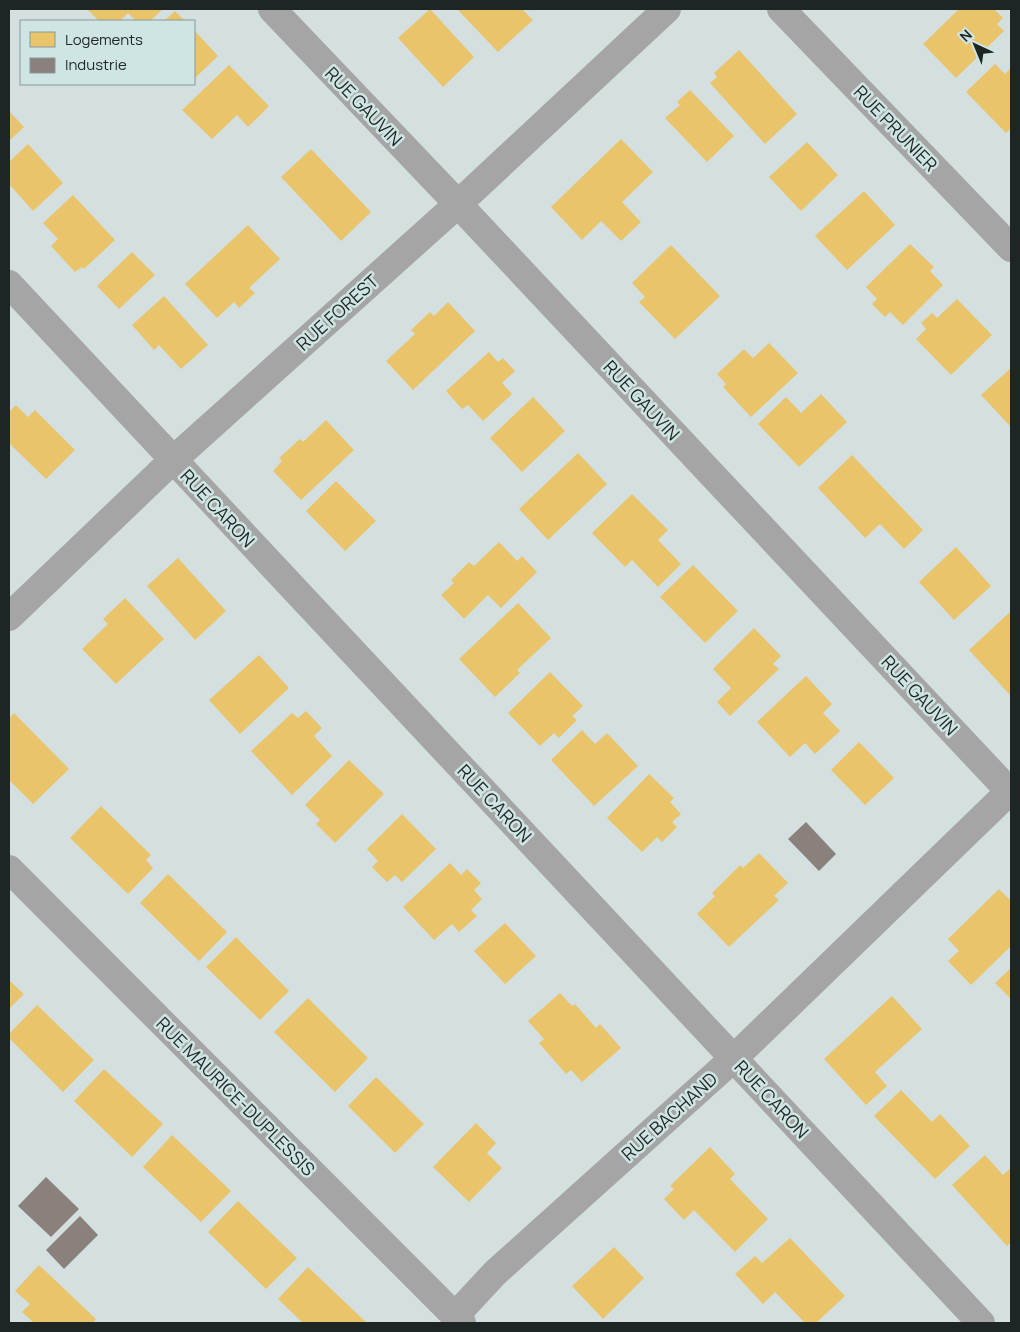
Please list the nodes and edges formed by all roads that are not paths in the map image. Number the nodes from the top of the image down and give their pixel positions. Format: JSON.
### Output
{"nodes":[{"id":1,"x":272,"y":9,"type":"edge"},
{"id":2,"x":666,"y":9,"type":"edge"},
{"id":3,"x":781,"y":9,"type":"edge"},
{"id":4,"x":458,"y":204,"type":"junction"},
{"id":5,"x":1011,"y":248,"type":"edge"},
{"id":6,"x":9,"y":284,"type":"edge"},
{"id":7,"x":173,"y":460,"type":"junction"},
{"id":8,"x":9,"y":617,"type":"edge"},
{"id":9,"x":1011,"y":792,"type":"edge"},
{"id":10,"x":9,"y":869,"type":"edge"},
{"id":11,"x":734,"y":1058,"type":"junction"},
{"id":12,"x":458,"y":1319,"type":"edge"},
{"id":13,"x":981,"y":1323,"type":"edge"}],
"edges":[{"from":1,"to":4,"type":"street","name":"RUE GAUVIN"},
{"from":2,"to":4,"type":"street","name":"RUE FOREST"},
{"from":3,"to":5,"type":"street","name":"RUE PRUNIER"},
{"from":4,"to":7,"type":"street","name":"RUE FOREST"},
{"from":4,"to":9,"type":"street","name":"RUE GAUVIN"},
{"from":6,"to":7,"type":"street","name":"RUE CARON"},
{"from":7,"to":8,"type":"street","name":"RUE FOREST"},
{"from":7,"to":11,"type":"street","name":"RUE CARON"},
{"from":9,"to":11,"type":"street","name":"RUE BACHAND"},
{"from":10,"to":12,"type":"street","name":"RUE MAURICE-DUPLESSIS"},
{"from":11,"to":12,"type":"street","name":"RUE BACHAND"},
{"from":11,"to":13,"type":"street","name":"RUE CARON"}]}
